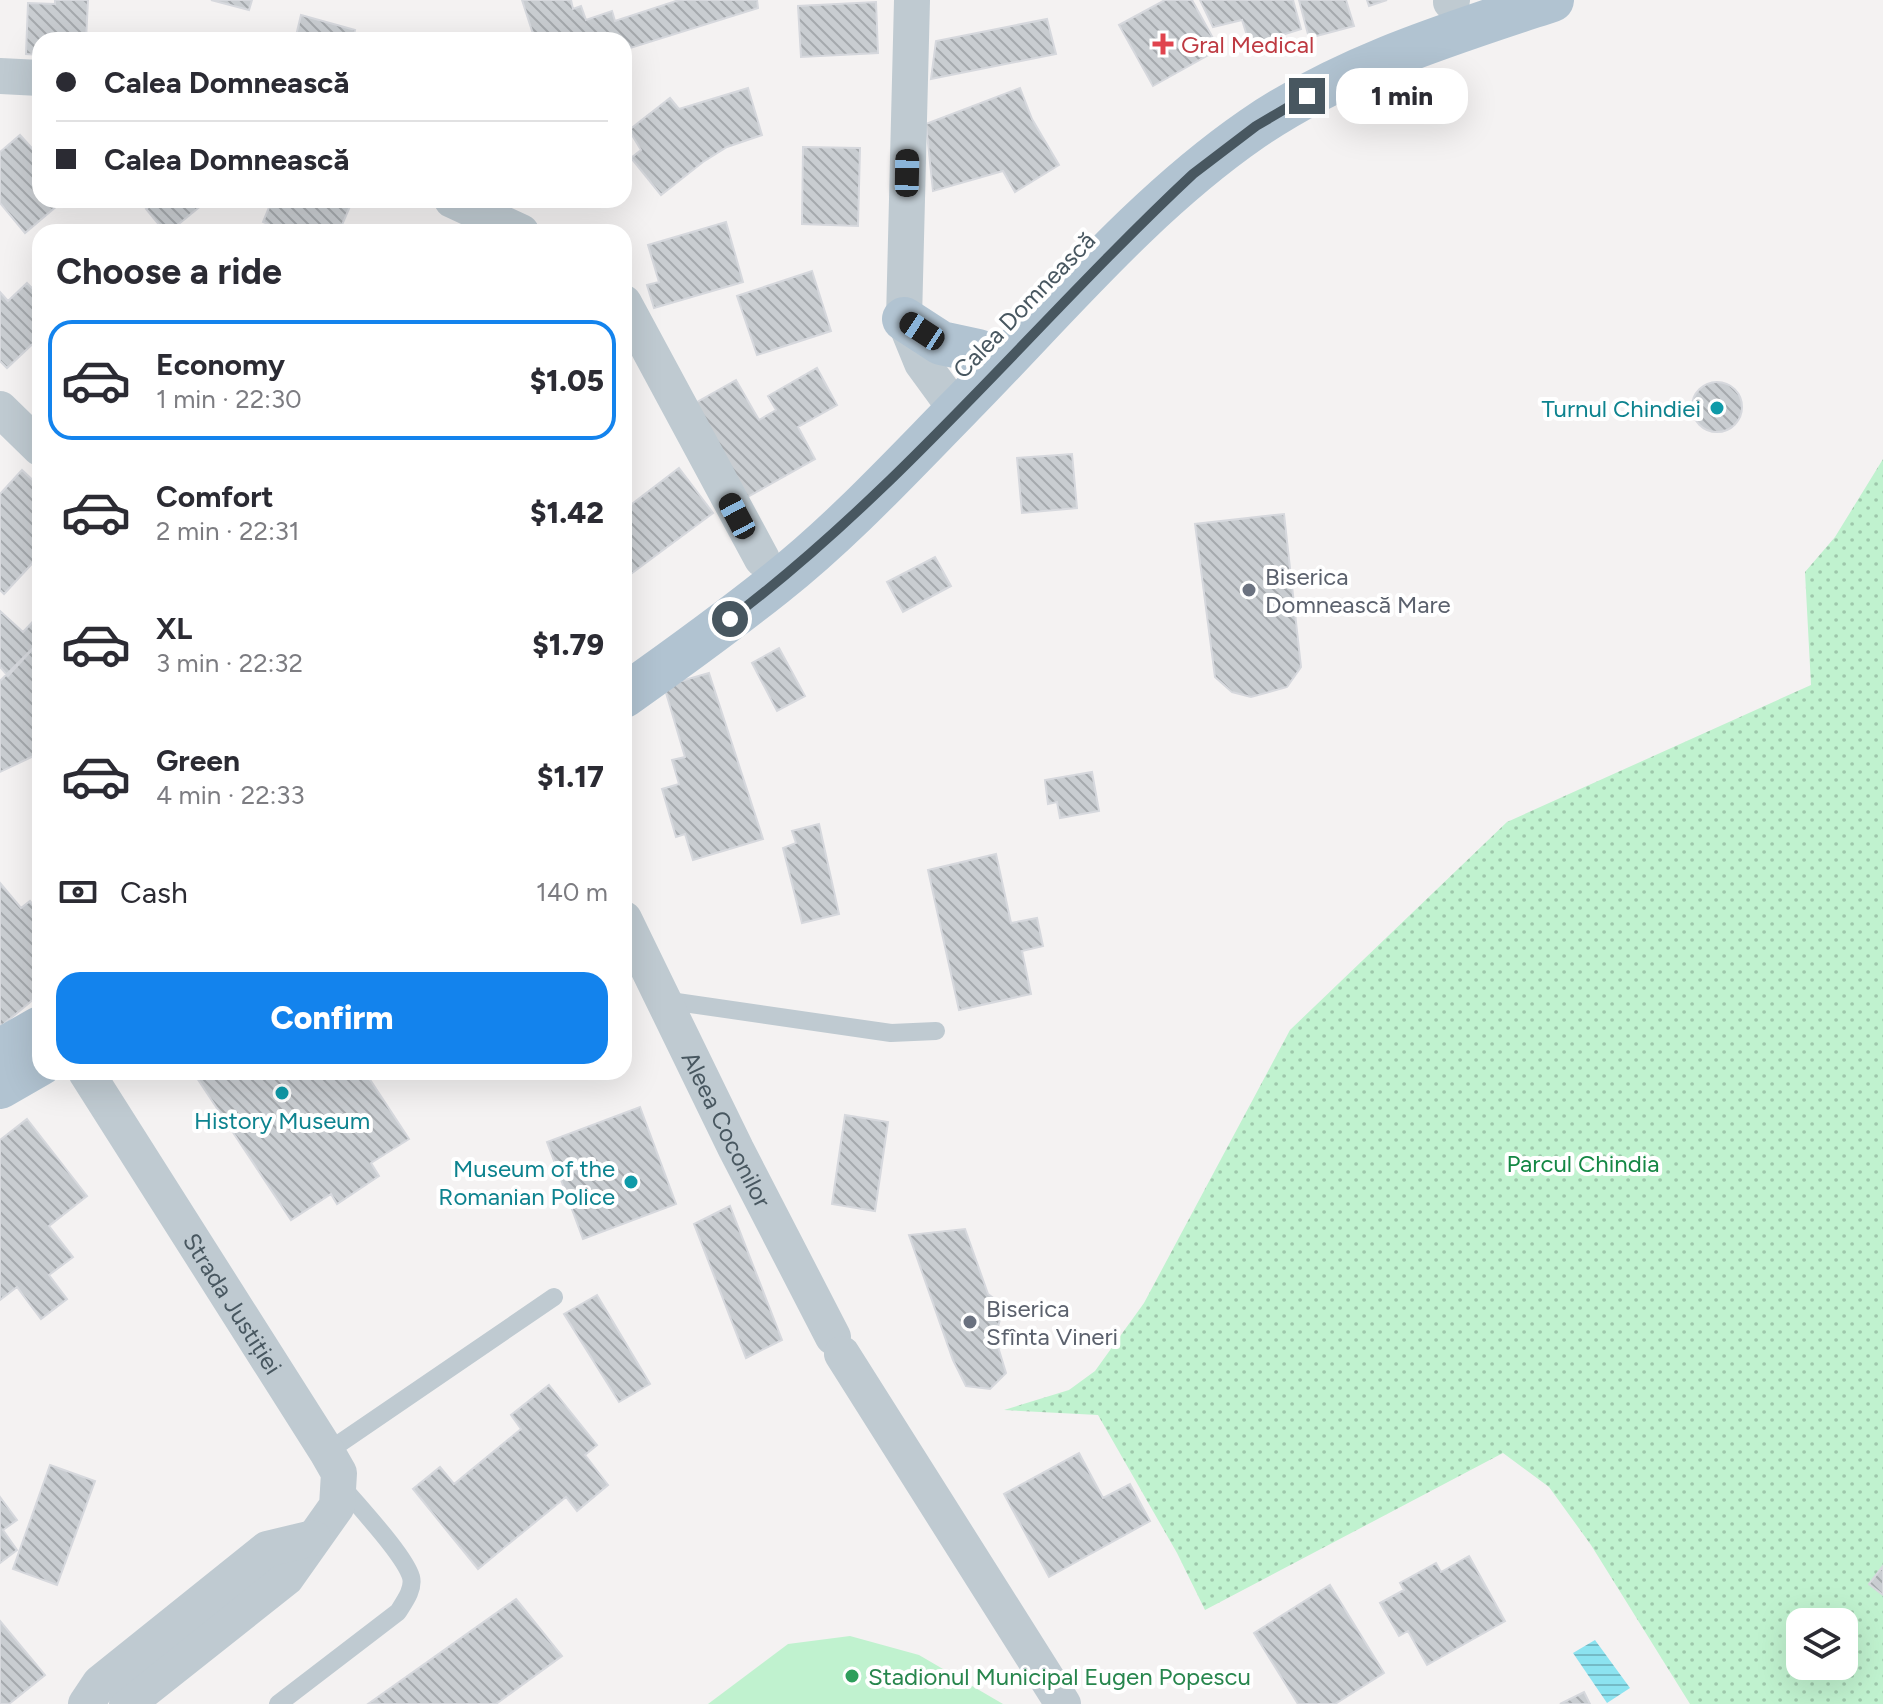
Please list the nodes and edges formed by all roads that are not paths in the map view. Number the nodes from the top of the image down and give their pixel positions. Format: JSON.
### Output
{"nodes":[{"id":1,"x":912,"y":0,"type":"edge"},
{"id":2,"x":1552,"y":0,"type":"edge"},
{"id":3,"x":1452,"y":1,"type":"edge"},
{"id":4,"x":0,"y":76,"type":"edge"},
{"id":5,"x":32,"y":78,"type":"edge"},
{"id":6,"x":469,"y":208,"type":"edge"},
{"id":7,"x":504,"y":224,"type":"edge"},
{"id":8,"x":632,"y":318,"type":"edge"},
{"id":9,"x":904,"y":319,"type":"junction"},
{"id":10,"x":978,"y":351,"type":"junction"},
{"id":11,"x":949,"y":400,"type":"junction"},
{"id":12,"x":0,"y":409,"type":"edge"},
{"id":13,"x":32,"y":440,"type":"edge"},
{"id":14,"x":762,"y":559,"type":"junction"},
{"id":15,"x":632,"y":652,"type":"edge"},
{"id":16,"x":632,"y":690,"type":"edge"},
{"id":17,"x":632,"y":936,"type":"edge"},
{"id":18,"x":663,"y":1000,"type":"junction"},
{"id":19,"x":936,"y":1031,"type":"dead end"},
{"id":20,"x":32,"y":1033,"type":"edge"},
{"id":21,"x":0,"y":1051,"type":"edge"},
{"id":22,"x":32,"y":1069,"type":"edge"},
{"id":23,"x":91,"y":1080,"type":"edge"},
{"id":24,"x":0,"y":1087,"type":"edge"},
{"id":25,"x":554,"y":1297,"type":"dead end"},
{"id":26,"x":327,"y":1452,"type":"junction"},
{"id":27,"x":341,"y":1485,"type":"junction"},
{"id":28,"x":313,"y":1538,"type":"junction"},
{"id":29,"x":86,"y":1704,"type":"edge"},
{"id":30,"x":127,"y":1704,"type":"edge"},
{"id":31,"x":278,"y":1704,"type":"edge"},
{"id":32,"x":1063,"y":1704,"type":"edge"}],
"edges":[{"from":1,"to":9,"type":"street"},
{"from":2,"to":11,"type":"main road","name":"Calea Domnească"},
{"from":3,"to":10,"type":"main road","name":"Calea Domnească"},
{"from":4,"to":5,"type":"street"},
{"from":6,"to":7,"type":"street"},
{"from":8,"to":14,"type":"street"},
{"from":9,"to":10,"type":"main road"},
{"from":9,"to":11,"type":"street"},
{"from":10,"to":11,"type":"main road","name":"Calea Domnească"},
{"from":11,"to":14,"type":"main road","name":"Calea Domnească"},
{"from":11,"to":16,"type":"main road","name":"Calea Domnească"},
{"from":12,"to":13,"type":"street"},
{"from":14,"to":15,"type":"main road","name":"Calea Domnească"},
{"from":17,"to":18,"type":"street","name":"Aleea Coconilor"},
{"from":18,"to":19,"type":"lane"},
{"from":18,"to":32,"type":"street","name":"Aleea Coconilor"},
{"from":20,"to":21,"type":"main road"},
{"from":22,"to":24,"type":"main road"},
{"from":23,"to":26,"type":"street","name":"Strada Justiției"},
{"from":25,"to":26,"type":"lane"},
{"from":26,"to":27,"type":"street","name":"Strada Justiției"},
{"from":27,"to":28,"type":"street"},
{"from":27,"to":31,"type":"lane"},
{"from":28,"to":29,"type":"street"},
{"from":28,"to":30,"type":"street"}]}
